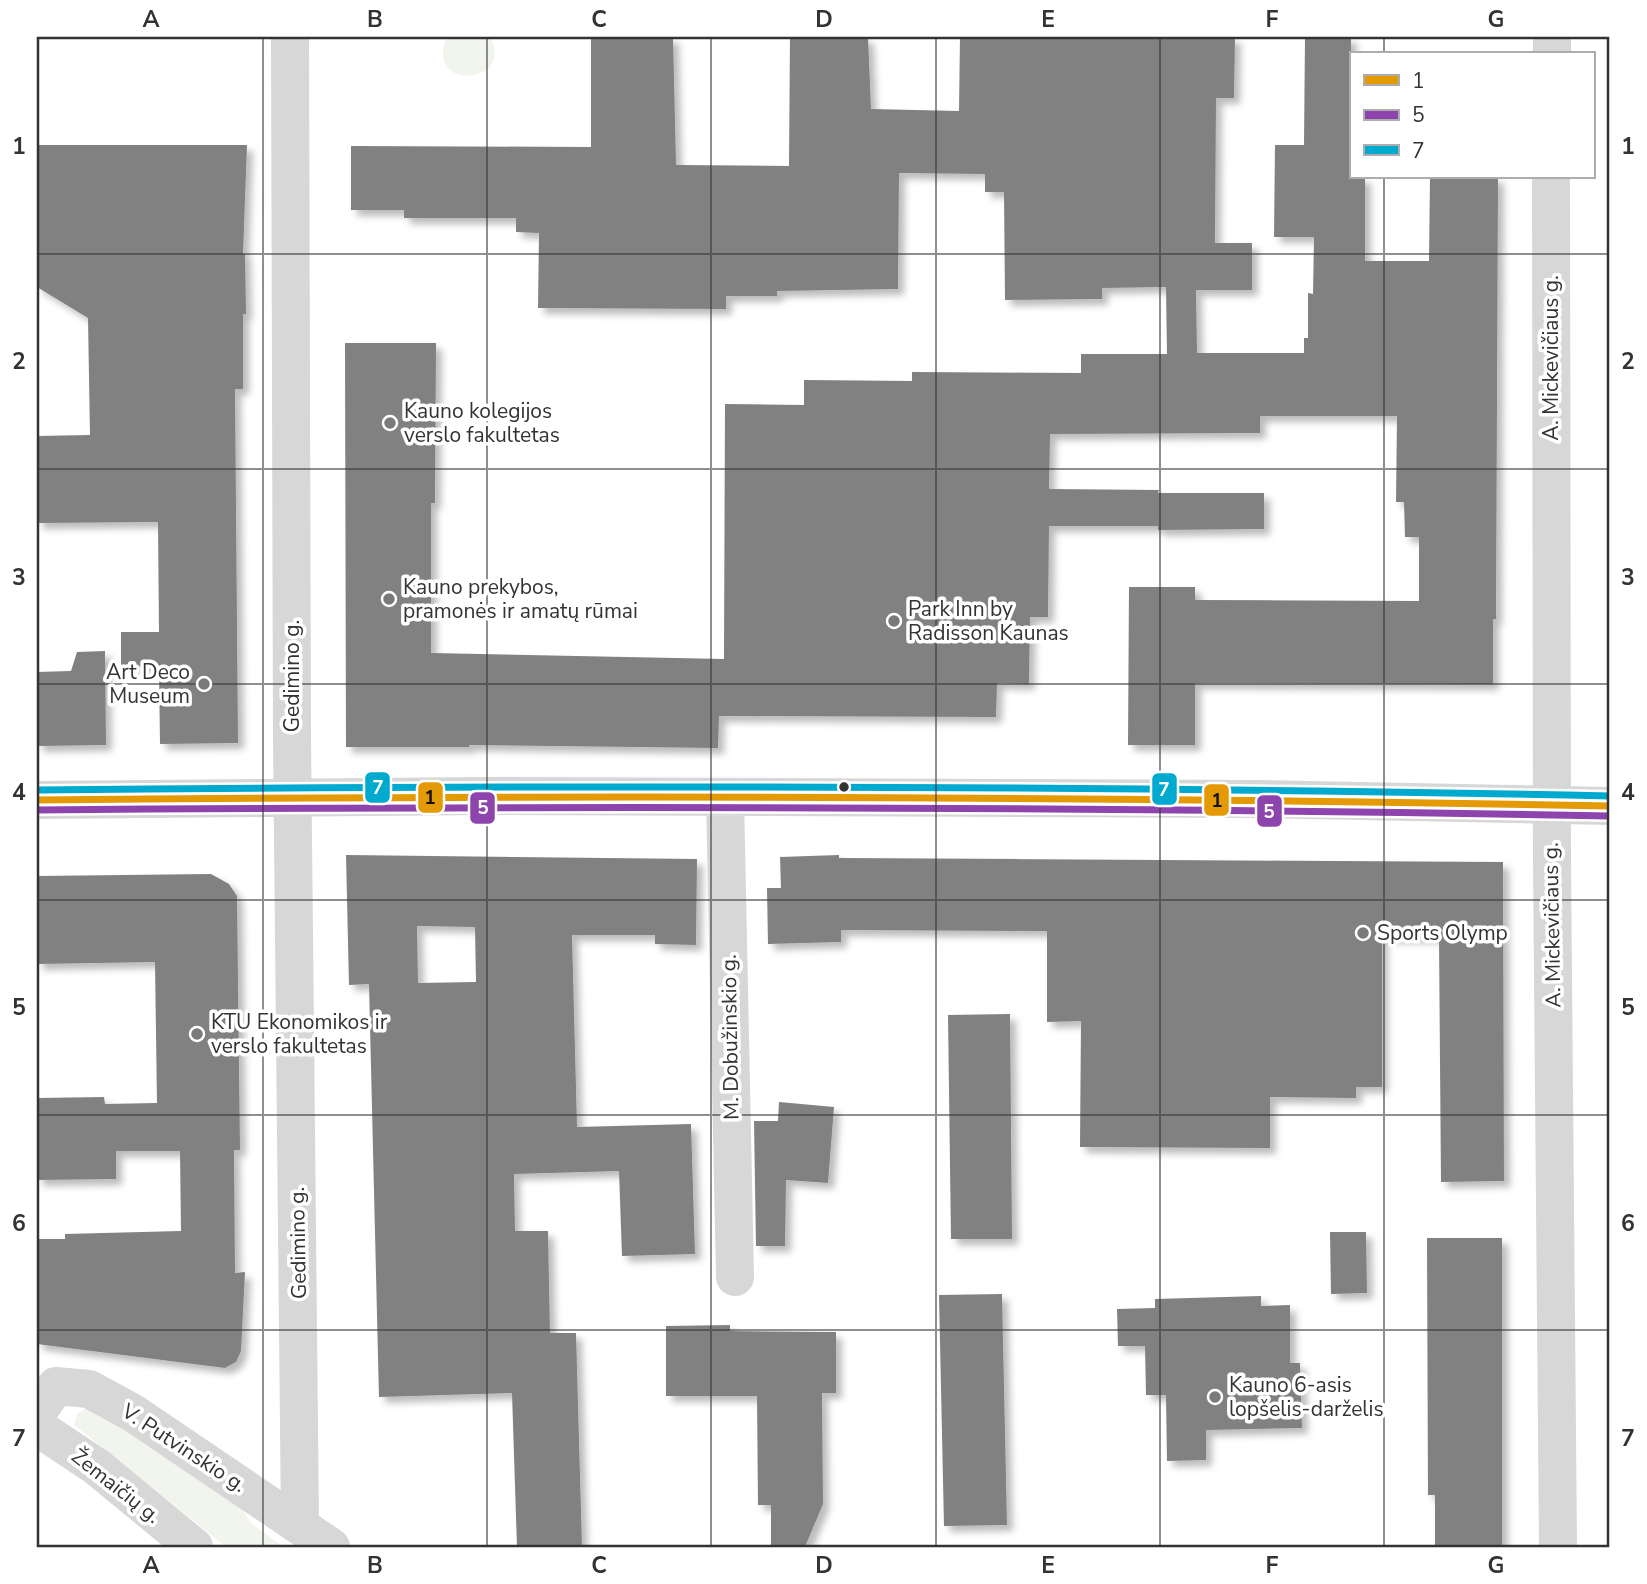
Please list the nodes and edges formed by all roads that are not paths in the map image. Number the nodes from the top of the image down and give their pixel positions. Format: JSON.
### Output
{"nodes":[{"id":1,"x":290,"y":37,"type":"edge"},
{"id":2,"x":1551,"y":178,"type":"edge"},
{"id":3,"x":724,"y":797,"type":"junction"},
{"id":4,"x":293,"y":799,"type":"junction"},
{"id":5,"x":37,"y":800,"type":"edge"},
{"id":6,"x":1551,"y":806,"type":"junction"},
{"id":7,"x":1610,"y":806,"type":"edge"},
{"id":8,"x":735,"y":1278,"type":"dead end"},
{"id":9,"x":37,"y":1413,"type":"edge"},
{"id":10,"x":37,"y":1427,"type":"edge"},
{"id":11,"x":300,"y":1525,"type":"junction"},
{"id":12,"x":194,"y":1547,"type":"edge"},
{"id":13,"x":331,"y":1547,"type":"edge"},
{"id":14,"x":1558,"y":1547,"type":"edge"}],
"edges":[{"from":1,"to":4,"type":"street","name":"Gedimino g."},
{"from":2,"to":6,"type":"street","name":"A. Mickevičiaus g."},
{"from":3,"to":4,"type":"street"},
{"from":3,"to":6,"type":"street"},
{"from":3,"to":8,"type":"street","name":"M. Dobužinskio g."},
{"from":4,"to":5,"type":"street"},
{"from":4,"to":11,"type":"street","name":"Gedimino g."},
{"from":6,"to":7,"type":"street"},
{"from":6,"to":14,"type":"street","name":"A. Mickevičiaus g."},
{"from":9,"to":11,"type":"street","name":"V. Putvinskio g."},
{"from":10,"to":12,"type":"street","name":"Žemaičių g."},
{"from":11,"to":13,"type":"street","name":"V. Putvinskio g."}]}
